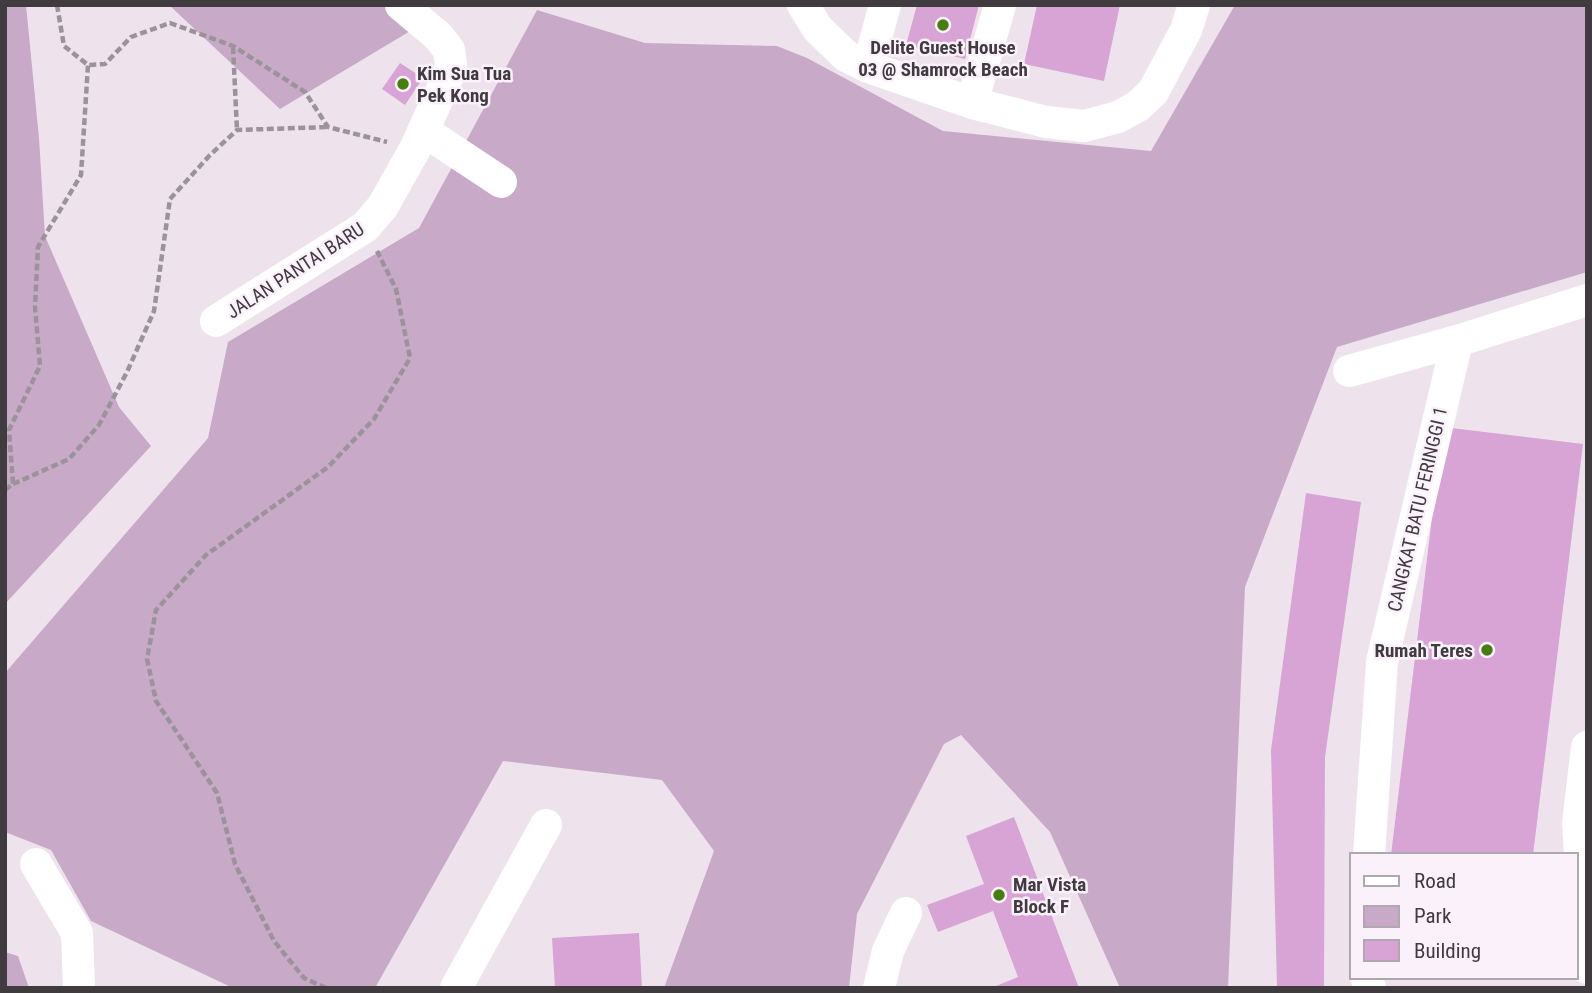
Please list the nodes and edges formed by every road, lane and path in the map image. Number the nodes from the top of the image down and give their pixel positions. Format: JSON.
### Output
{"nodes":[{"id":1,"x":57,"y":5,"type":"edge"},
{"id":2,"x":401,"y":5,"type":"edge"},
{"id":3,"x":443,"y":5,"type":"edge"},
{"id":4,"x":803,"y":5,"type":"edge"},
{"id":5,"x":885,"y":5,"type":"edge"},
{"id":6,"x":1000,"y":5,"type":"edge"},
{"id":7,"x":1194,"y":5,"type":"edge"},
{"id":8,"x":438,"y":36,"type":"junction"},
{"id":9,"x":233,"y":46,"type":"junction"},
{"id":10,"x":88,"y":65,"type":"junction"},
{"id":11,"x":869,"y":67,"type":"junction"},
{"id":12,"x":972,"y":103,"type":"junction"},
{"id":13,"x":328,"y":127,"type":"junction"},
{"id":14,"x":237,"y":130,"type":"junction"},
{"id":15,"x":419,"y":140,"type":"junction"},
{"id":16,"x":501,"y":182,"type":"dead end"},
{"id":17,"x":365,"y":227,"type":"junction"},
{"id":18,"x":1587,"y":300,"type":"edge"},
{"id":19,"x":216,"y":321,"type":"dead end"},
{"id":20,"x":1457,"y":341,"type":"junction"},
{"id":21,"x":1349,"y":371,"type":"dead end"},
{"id":22,"x":13,"y":484,"type":"junction"},
{"id":23,"x":5,"y":490,"type":"edge"},
{"id":24,"x":1587,"y":747,"type":"edge"},
{"id":25,"x":546,"y":825,"type":"dead end"},
{"id":26,"x":1369,"y":853,"type":"edge"},
{"id":27,"x":36,"y":864,"type":"dead end"},
{"id":28,"x":906,"y":913,"type":"dead end"},
{"id":29,"x":1587,"y":968,"type":"edge"},
{"id":30,"x":79,"y":988,"type":"edge"},
{"id":31,"x":326,"y":988,"type":"edge"},
{"id":32,"x":456,"y":988,"type":"edge"},
{"id":33,"x":879,"y":988,"type":"edge"}],
"edges":[{"from":1,"to":10,"type":"path"},
{"from":2,"to":8,"type":"street","name":"JALAN PANTAI BARU"},
{"from":3,"to":8,"type":"street"},
{"from":4,"to":11,"type":"street"},
{"from":5,"to":11,"type":"street"},
{"from":6,"to":12,"type":"street"},
{"from":7,"to":12,"type":"street"},
{"from":8,"to":15,"type":"street","name":"JALAN PANTAI BARU"},
{"from":9,"to":10,"type":"path"},
{"from":9,"to":13,"type":"path"},
{"from":9,"to":14,"type":"path"},
{"from":10,"to":22,"type":"path"},
{"from":11,"to":12,"type":"street"},
{"from":13,"to":14,"type":"path"},
{"from":13,"to":15,"type":"path"},
{"from":14,"to":22,"type":"path"},
{"from":15,"to":16,"type":"street"},
{"from":15,"to":17,"type":"street","name":"JALAN PANTAI BARU"},
{"from":17,"to":19,"type":"street","name":"JALAN PANTAI BARU"},
{"from":17,"to":31,"type":"path"},
{"from":18,"to":20,"type":"street"},
{"from":20,"to":21,"type":"street"},
{"from":20,"to":26,"type":"street","name":"CANGKAT BATU FERINGGI 1"},
{"from":22,"to":23,"type":"path"},
{"from":24,"to":29,"type":"street"},
{"from":25,"to":32,"type":"street"},
{"from":27,"to":30,"type":"street"},
{"from":28,"to":33,"type":"street"}]}
